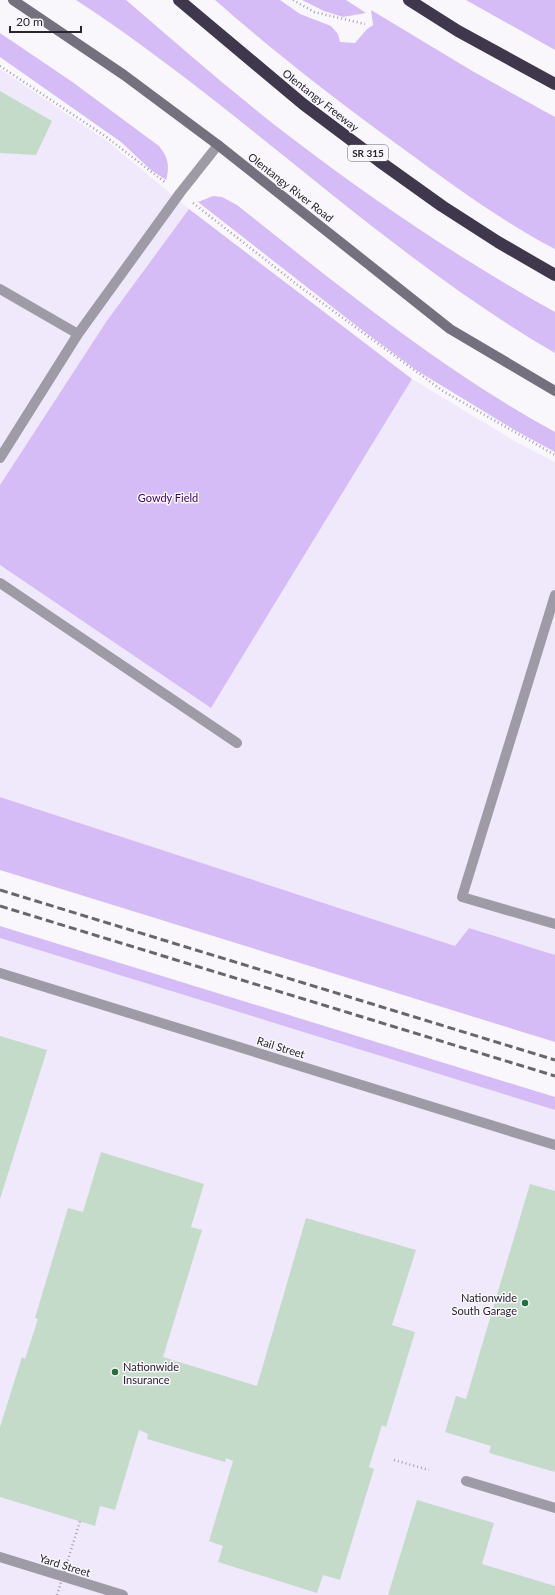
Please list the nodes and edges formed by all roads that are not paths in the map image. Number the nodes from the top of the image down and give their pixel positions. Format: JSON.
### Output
{"nodes":[{"id":1,"x":12,"y":0,"type":"edge"},
{"id":2,"x":179,"y":0,"type":"edge"},
{"id":3,"x":409,"y":0,"type":"edge"},
{"id":4,"x":555,"y":84,"type":"edge"},
{"id":5,"x":218,"y":145,"type":"junction"},
{"id":6,"x":555,"y":275,"type":"edge"},
{"id":7,"x":0,"y":289,"type":"edge"},
{"id":8,"x":78,"y":334,"type":"junction"},
{"id":9,"x":555,"y":391,"type":"edge"},
{"id":10,"x":0,"y":458,"type":"edge"},
{"id":11,"x":0,"y":583,"type":"edge"},
{"id":12,"x":555,"y":595,"type":"edge"},
{"id":13,"x":237,"y":743,"type":"dead end"},
{"id":14,"x":555,"y":924,"type":"edge"},
{"id":15,"x":0,"y":972,"type":"edge"},
{"id":16,"x":555,"y":1146,"type":"edge"},
{"id":17,"x":466,"y":1481,"type":"dead end"},
{"id":18,"x":555,"y":1508,"type":"edge"},
{"id":19,"x":0,"y":1557,"type":"edge"},
{"id":20,"x":123,"y":1595,"type":"edge"}],
"edges":[{"from":1,"to":5,"type":"main road","name":"Olentangy River Road"},
{"from":2,"to":6,"type":"highway","name":"Olentangy Freeway","number":"SR 315"},
{"from":3,"to":4,"type":"highway"},
{"from":5,"to":8,"type":"street"},
{"from":5,"to":9,"type":"main road","name":"Olentangy River Road"},
{"from":7,"to":8,"type":"street"},
{"from":8,"to":10,"type":"street"},
{"from":11,"to":13,"type":"street"},
{"from":12,"to":14,"type":"street"},
{"from":15,"to":16,"type":"street","name":"Rail Street"},
{"from":17,"to":18,"type":"street"},
{"from":19,"to":20,"type":"street","name":"Yard Street"}]}
